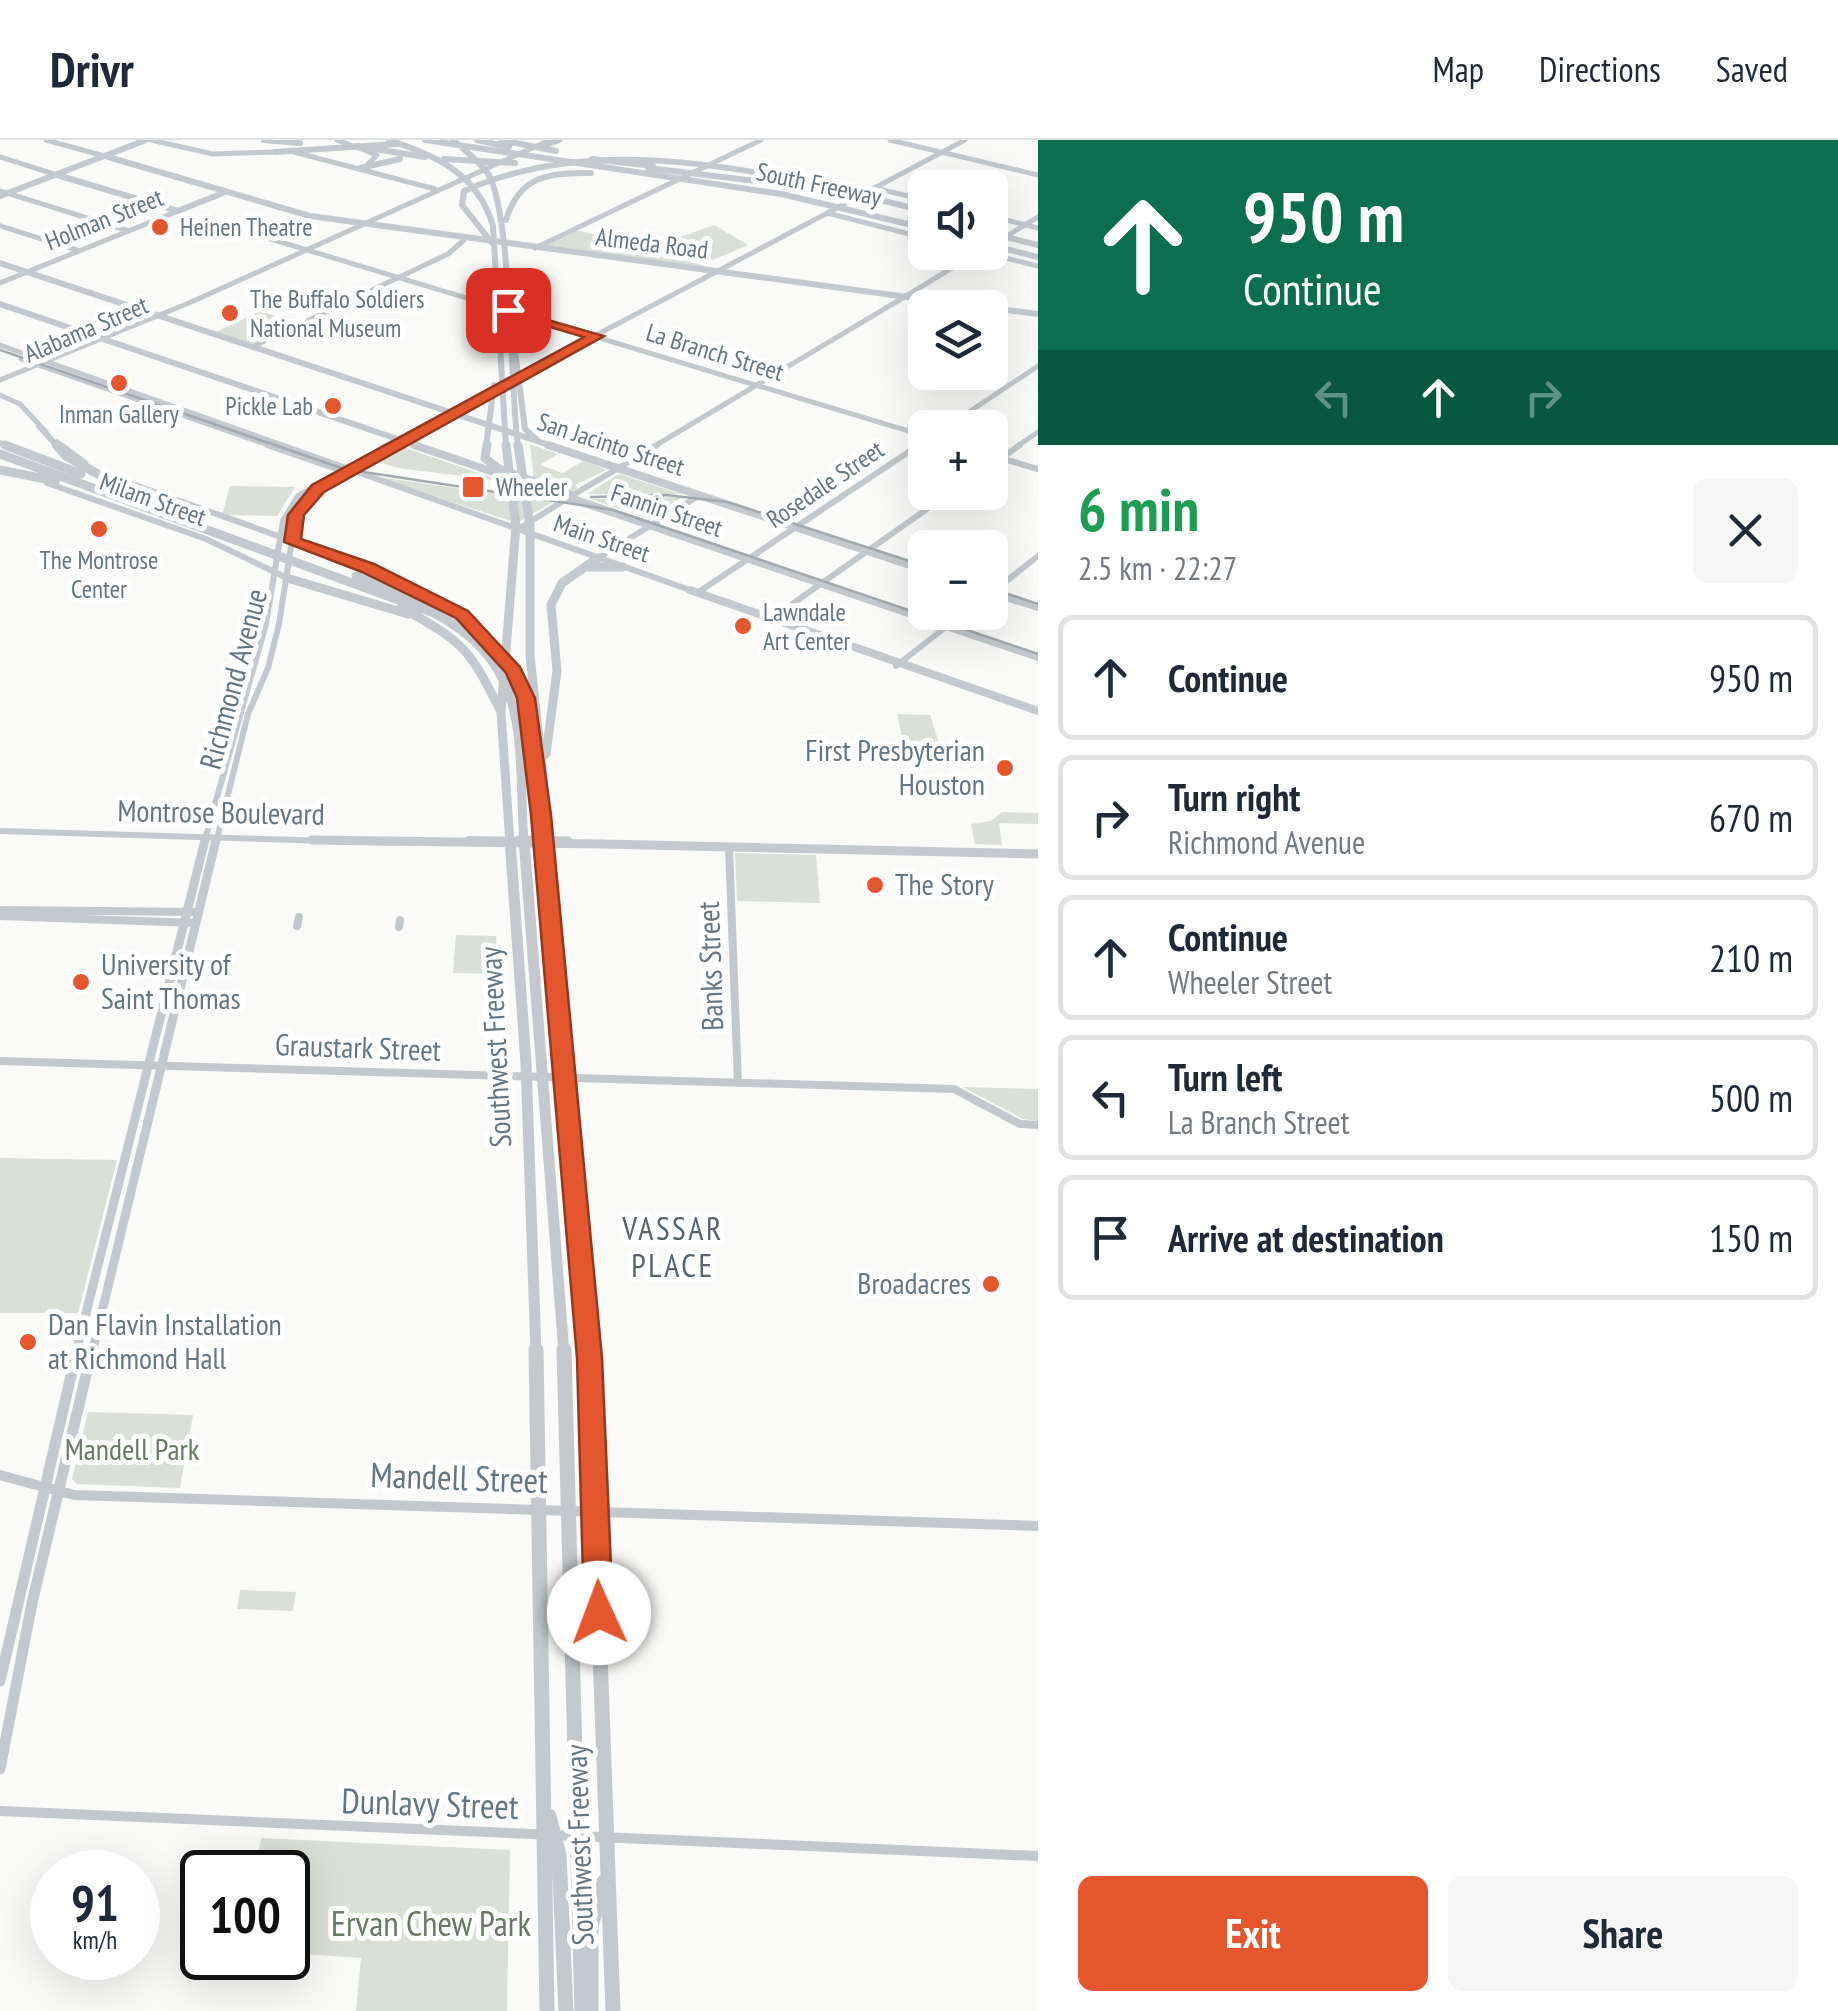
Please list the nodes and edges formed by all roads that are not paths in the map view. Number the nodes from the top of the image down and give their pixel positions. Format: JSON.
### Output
{"nodes":[{"id":1,"x":46,"y":140,"type":"edge"},
{"id":2,"x":151,"y":140,"type":"edge"},
{"id":3,"x":264,"y":140,"type":"edge"},
{"id":4,"x":346,"y":140,"type":"edge"},
{"id":5,"x":389,"y":140,"type":"edge"},
{"id":6,"x":425,"y":140,"type":"edge"},
{"id":7,"x":444,"y":140,"type":"edge"},
{"id":8,"x":453,"y":140,"type":"edge"},
{"id":9,"x":477,"y":140,"type":"edge"},
{"id":10,"x":503,"y":140,"type":"edge"},
{"id":11,"x":550,"y":140,"type":"edge"},
{"id":12,"x":560,"y":140,"type":"edge"},
{"id":13,"x":760,"y":140,"type":"edge"},
{"id":14,"x":890,"y":140,"type":"edge"},
{"id":15,"x":965,"y":140,"type":"edge"},
{"id":16,"x":325,"y":142,"type":"edge"},
{"id":17,"x":336,"y":142,"type":"edge"},
{"id":18,"x":356,"y":143,"type":"edge"},
{"id":19,"x":516,"y":150,"type":"junction"},
{"id":20,"x":275,"y":152,"type":"junction"},
{"id":21,"x":941,"y":152,"type":"junction"},
{"id":22,"x":547,"y":155,"type":"junction"},
{"id":23,"x":104,"y":157,"type":"junction"},
{"id":24,"x":411,"y":157,"type":"junction"},
{"id":25,"x":0,"y":158,"type":"edge"},
{"id":26,"x":498,"y":163,"type":"junction"},
{"id":27,"x":360,"y":168,"type":"junction"},
{"id":28,"x":681,"y":168,"type":"junction"},
{"id":29,"x":718,"y":170,"type":"junction"},
{"id":30,"x":58,"y":175,"type":"junction"},
{"id":31,"x":1038,"y":175,"type":"edge"},
{"id":32,"x":655,"y":178,"type":"junction"},
{"id":33,"x":874,"y":188,"type":"junction"},
{"id":34,"x":439,"y":190,"type":"junction"},
{"id":35,"x":835,"y":191,"type":"junction"},
{"id":36,"x":224,"y":193,"type":"junction"},
{"id":37,"x":2,"y":194,"type":"edge"},
{"id":38,"x":908,"y":196,"type":"edge"},
{"id":39,"x":908,"y":210,"type":"edge"},
{"id":40,"x":178,"y":211,"type":"junction"},
{"id":41,"x":827,"y":213,"type":"junction"},
{"id":42,"x":1038,"y":217,"type":"edge"},
{"id":43,"x":1008,"y":221,"type":"edge"},
{"id":44,"x":362,"y":224,"type":"junction"},
{"id":45,"x":908,"y":224,"type":"edge"},
{"id":46,"x":1024,"y":225,"type":"junction"},
{"id":47,"x":0,"y":226,"type":"edge"},
{"id":48,"x":1038,"y":228,"type":"edge"},
{"id":49,"x":129,"y":230,"type":"junction"},
{"id":50,"x":908,"y":234,"type":"edge"},
{"id":51,"x":1008,"y":234,"type":"edge"},
{"id":52,"x":1008,"y":234,"type":"edge"},
{"id":53,"x":504,"y":235,"type":"junction"},
{"id":54,"x":490,"y":236,"type":"junction"},
{"id":55,"x":264,"y":237,"type":"dead end"},
{"id":56,"x":464,"y":240,"type":"junction"},
{"id":57,"x":1033,"y":240,"type":"edge"},
{"id":58,"x":535,"y":248,"type":"junction"},
{"id":59,"x":307,"y":250,"type":"junction"},
{"id":60,"x":1008,"y":250,"type":"edge"},
{"id":61,"x":79,"y":251,"type":"junction"},
{"id":62,"x":1038,"y":257,"type":"edge"},
{"id":63,"x":1008,"y":259,"type":"edge"},
{"id":64,"x":0,"y":263,"type":"edge"},
{"id":65,"x":1038,"y":266,"type":"edge"},
{"id":66,"x":950,"y":270,"type":"edge"},
{"id":67,"x":27,"y":272,"type":"junction"},
{"id":68,"x":716,"y":272,"type":"junction"},
{"id":69,"x":400,"y":277,"type":"junction"},
{"id":70,"x":0,"y":283,"type":"edge"},
{"id":71,"x":906,"y":296,"type":"junction"},
{"id":72,"x":0,"y":304,"type":"edge"},
{"id":73,"x":1008,"y":310,"type":"edge"},
{"id":74,"x":1038,"y":314,"type":"edge"},
{"id":75,"x":156,"y":316,"type":"junction"},
{"id":76,"x":509,"y":318,"type":"junction"},
{"id":77,"x":596,"y":336,"type":"junction"},
{"id":78,"x":101,"y":339,"type":"junction"},
{"id":79,"x":252,"y":347,"type":"junction"},
{"id":80,"x":0,"y":348,"type":"edge"},
{"id":81,"x":498,"y":356,"type":"junction"},
{"id":82,"x":43,"y":363,"type":"junction"},
{"id":83,"x":1038,"y":366,"type":"edge"},
{"id":84,"x":0,"y":382,"type":"edge"},
{"id":85,"x":756,"y":385,"type":"junction"},
{"id":86,"x":0,"y":394,"type":"edge"},
{"id":87,"x":972,"y":410,"type":"edge"},
{"id":88,"x":452,"y":413,"type":"junction"},
{"id":89,"x":39,"y":426,"type":"junction"},
{"id":90,"x":1038,"y":432,"type":"edge"},
{"id":91,"x":908,"y":433,"type":"edge"},
{"id":92,"x":402,"y":440,"type":"junction"},
{"id":93,"x":538,"y":441,"type":"junction"},
{"id":94,"x":1,"y":449,"type":"edge"},
{"id":95,"x":908,"y":450,"type":"edge"},
{"id":96,"x":1008,"y":453,"type":"edge"},
{"id":97,"x":1008,"y":460,"type":"edge"},
{"id":98,"x":617,"y":468,"type":"junction"},
{"id":99,"x":1038,"y":470,"type":"edge"},
{"id":100,"x":345,"y":471,"type":"junction"},
{"id":101,"x":0,"y":472,"type":"edge"},
{"id":102,"x":77,"y":485,"type":"junction"},
{"id":103,"x":388,"y":485,"type":"joint"},
{"id":104,"x":131,"y":494,"type":"junction"},
{"id":105,"x":700,"y":495,"type":"junction"},
{"id":106,"x":574,"y":499,"type":"junction"},
{"id":107,"x":926,"y":510,"type":"edge"},
{"id":108,"x":177,"y":517,"type":"junction"},
{"id":109,"x":650,"y":525,"type":"junction"},
{"id":110,"x":795,"y":527,"type":"junction"},
{"id":111,"x":516,"y":530,"type":"junction"},
{"id":112,"x":292,"y":542,"type":"junction"},
{"id":113,"x":274,"y":548,"type":"junction"},
{"id":114,"x":312,"y":548,"type":"joint"},
{"id":115,"x":868,"y":551,"type":"junction"},
{"id":116,"x":1038,"y":556,"type":"edge"},
{"id":117,"x":598,"y":558,"type":"junction"},
{"id":118,"x":748,"y":558,"type":"junction"},
{"id":119,"x":298,"y":561,"type":"junction"},
{"id":120,"x":908,"y":564,"type":"edge"},
{"id":121,"x":623,"y":567,"type":"junction"},
{"id":122,"x":578,"y":569,"type":"junction"},
{"id":123,"x":282,"y":576,"type":"junction"},
{"id":124,"x":1008,"y":579,"type":"edge"},
{"id":125,"x":822,"y":584,"type":"junction"},
{"id":126,"x":694,"y":592,"type":"junction"},
{"id":127,"x":1008,"y":598,"type":"edge"},
{"id":128,"x":1038,"y":608,"type":"edge"},
{"id":129,"x":908,"y":613,"type":"edge"},
{"id":130,"x":456,"y":617,"type":"junction"},
{"id":131,"x":771,"y":619,"type":"junction"},
{"id":132,"x":432,"y":623,"type":"junction"},
{"id":133,"x":942,"y":630,"type":"edge"},
{"id":134,"x":959,"y":630,"type":"edge"},
{"id":135,"x":1038,"y":657,"type":"edge"},
{"id":136,"x":898,"y":664,"type":"junction"},
{"id":137,"x":501,"y":712,"type":"junction"},
{"id":138,"x":1038,"y":714,"type":"edge"},
{"id":139,"x":527,"y":717,"type":"junction"},
{"id":140,"x":543,"y":778,"type":"junction"},
{"id":141,"x":541,"y":815,"type":"junction"},
{"id":142,"x":0,"y":831,"type":"edge"},
{"id":143,"x":206,"y":835,"type":"junction"},
{"id":144,"x":218,"y":836,"type":"junction"},
{"id":145,"x":729,"y":847,"type":"junction"},
{"id":146,"x":1038,"y":854,"type":"edge"},
{"id":147,"x":0,"y":913,"type":"edge"},
{"id":148,"x":192,"y":917,"type":"junction"},
{"id":149,"x":0,"y":1061,"type":"edge"},
{"id":150,"x":150,"y":1065,"type":"junction"},
{"id":151,"x":162,"y":1065,"type":"junction"},
{"id":152,"x":738,"y":1084,"type":"junction"},
{"id":153,"x":1038,"y":1125,"type":"edge"},
{"id":154,"x":138,"y":1140,"type":"junction"},
{"id":155,"x":0,"y":1475,"type":"edge"},
{"id":156,"x":42,"y":1489,"type":"junction"},
{"id":157,"x":58,"y":1492,"type":"junction"},
{"id":158,"x":1038,"y":1526,"type":"edge"},
{"id":159,"x":0,"y":1681,"type":"edge"},
{"id":160,"x":0,"y":1769,"type":"edge"},
{"id":161,"x":543,"y":1792,"type":"junction"},
{"id":162,"x":0,"y":1810,"type":"edge"},
{"id":163,"x":1038,"y":1856,"type":"edge"},
{"id":164,"x":607,"y":1872,"type":"junction"},
{"id":165,"x":547,"y":2011,"type":"edge"},
{"id":166,"x":566,"y":2011,"type":"edge"},
{"id":167,"x":582,"y":2011,"type":"edge"},
{"id":168,"x":591,"y":2011,"type":"edge"},
{"id":169,"x":614,"y":2011,"type":"edge"}],
"edges":[{"from":1,"to":23,"type":"street"},
{"from":2,"to":20,"type":"main road"},
{"from":2,"to":23,"type":"main road"},
{"from":3,"to":16,"type":"highway"},
{"from":4,"to":16,"type":"highway"},
{"from":5,"to":54,"type":"highway"},
{"from":6,"to":19,"type":"highway"},
{"from":7,"to":19,"type":"highway"},
{"from":8,"to":53,"type":"highway","name":"Southwest Freeway"},
{"from":9,"to":22,"type":"highway"},
{"from":10,"to":19,"type":"highway"},
{"from":11,"to":26,"type":"street"},
{"from":12,"to":26,"type":"street"},
{"from":13,"to":58,"type":"main road"},
{"from":14,"to":21,"type":"main road"},
{"from":15,"to":21,"type":"street"},
{"from":17,"to":18,"type":"main road"},
{"from":17,"to":19,"type":"highway"},
{"from":17,"to":20,"type":"highway"},
{"from":18,"to":24,"type":"highway"},
{"from":18,"to":26,"type":"highway"},
{"from":18,"to":27,"type":"main road"},
{"from":19,"to":22,"type":"highway"},
{"from":19,"to":22,"type":"highway"},
{"from":20,"to":27,"type":"street"},
{"from":21,"to":31,"type":"main road"},
{"from":21,"to":33,"type":"street"},
{"from":22,"to":28,"type":"highway"},
{"from":22,"to":28,"type":"highway"},
{"from":22,"to":32,"type":"highway"},
{"from":23,"to":30,"type":"main road"},
{"from":23,"to":36,"type":"main road","name":"Almeda Road"},
{"from":24,"to":26,"type":"highway"},
{"from":24,"to":27,"type":"highway"},
{"from":25,"to":30,"type":"street"},
{"from":26,"to":32,"type":"highway"},
{"from":26,"to":34,"type":"street","name":"Alabama Street"},
{"from":27,"to":34,"type":"street"},
{"from":28,"to":29,"type":"highway"},
{"from":29,"to":35,"type":"highway"},
{"from":29,"to":35,"type":"highway"},
{"from":29,"to":35,"type":"highway"},
{"from":29,"to":54,"type":"highway"},
{"from":30,"to":37,"type":"main road"},
{"from":30,"to":40,"type":"main road"},
{"from":32,"to":45,"type":"highway","name":"South Freeway"},
{"from":32,"to":53,"type":"highway"},
{"from":33,"to":38,"type":"main road"},
{"from":33,"to":41,"type":"street"},
{"from":34,"to":44,"type":"street","name":"Alabama Street"},
{"from":35,"to":39,"type":"highway"},
{"from":36,"to":40,"type":"main road","name":"Holman Street"},
{"from":36,"to":44,"type":"main road","name":"Almeda Road"},
{"from":37,"to":49,"type":"street"},
{"from":40,"to":49,"type":"street","name":"Holman Street"},
{"from":41,"to":50,"type":"main road"},
{"from":41,"to":68,"type":"street"},
{"from":42,"to":46,"type":"main road"},
{"from":43,"to":46,"type":"main road"},
{"from":44,"to":56,"type":"main road","name":"Almeda Road"},
{"from":44,"to":59,"type":"street","name":"Alabama Street"},
{"from":46,"to":48,"type":"main road"},
{"from":46,"to":51,"type":"main road"},
{"from":47,"to":61,"type":"street"},
{"from":49,"to":61,"type":"street","name":"Holman Street"},
{"from":52,"to":57,"type":"highway"},
{"from":53,"to":76,"type":"highway","name":"Southwest Freeway"},
{"from":54,"to":81,"type":"highway","name":"Southwest Freeway"},
{"from":55,"to":59,"type":"street","name":"La Branch Street"},
{"from":56,"to":58,"type":"main road","name":"Almeda Road"},
{"from":56,"to":69,"type":"street"},
{"from":58,"to":68,"type":"main road","name":"Almeda Road"},
{"from":59,"to":69,"type":"street","name":"La Branch Street"},
{"from":59,"to":75,"type":"street","name":"Alabama Street"},
{"from":60,"to":62,"type":"highway"},
{"from":61,"to":67,"type":"street","name":"Holman Street"},
{"from":63,"to":65,"type":"main road"},
{"from":64,"to":67,"type":"main road","name":"San Jacinto Street"},
{"from":66,"to":71,"type":"main road"},
{"from":67,"to":70,"type":"street","name":"Holman Street"},
{"from":67,"to":75,"type":"main road","name":"San Jacinto Street"},
{"from":68,"to":71,"type":"main road","name":"Almeda Road"},
{"from":68,"to":77,"type":"main road"},
{"from":69,"to":77,"type":"street","name":"La Branch Street"},
{"from":69,"to":79,"type":"street"},
{"from":71,"to":85,"type":"street"},
{"from":72,"to":78,"type":"main road","name":"Fannin Street"},
{"from":73,"to":74,"type":"main road","name":"Almeda Road"},
{"from":75,"to":78,"type":"street","name":"Alabama Street"},
{"from":75,"to":79,"type":"main road","name":"San Jacinto Street"},
{"from":76,"to":93,"type":"highway"},
{"from":76,"to":139,"type":"highway","name":"Southwest Freeway"},
{"from":77,"to":85,"type":"street","name":"La Branch Street"},
{"from":77,"to":88,"type":"main road"},
{"from":78,"to":82,"type":"street","name":"Alabama Street"},
{"from":78,"to":92,"type":"main road","name":"Fannin Street"},
{"from":79,"to":88,"type":"main road","name":"San Jacinto Street"},
{"from":80,"to":82,"type":"main road","name":"Main Street"},
{"from":81,"to":106,"type":"highway"},
{"from":81,"to":137,"type":"highway","name":"Southwest Freeway"},
{"from":82,"to":84,"type":"street","name":"Alabama Street"},
{"from":82,"to":100,"type":"main road","name":"Main Street"},
{"from":83,"to":87,"type":"street"},
{"from":85,"to":91,"type":"street","name":"La Branch Street"},
{"from":85,"to":98,"type":"street"},
{"from":86,"to":89,"type":"main road"},
{"from":88,"to":92,"type":"main road"},
{"from":88,"to":93,"type":"main road","name":"San Jacinto Street"},
{"from":89,"to":104,"type":"highway"},
{"from":89,"to":113,"type":"main road"},
{"from":90,"to":96,"type":"street"},
{"from":92,"to":100,"type":"main road"},
{"from":92,"to":106,"type":"main road","name":"Fannin Street"},
{"from":93,"to":98,"type":"main road","name":"San Jacinto Street"},
{"from":94,"to":102,"type":"highway"},
{"from":94,"to":104,"type":"highway"},
{"from":94,"to":108,"type":"highway"},
{"from":94,"to":108,"type":"highway"},
{"from":95,"to":110,"type":"street","name":"Rosedale Street"},
{"from":97,"to":99,"type":"street"},
{"from":98,"to":105,"type":"main road","name":"San Jacinto Street"},
{"from":98,"to":106,"type":"street"},
{"from":100,"to":103,"type":"main road","name":"Main Street"},
{"from":100,"to":112,"type":"main road","name":"Richmond Avenue"},
{"from":100,"to":113,"type":"main road","name":"Richmond Avenue"},
{"from":101,"to":102,"type":"highway"},
{"from":101,"to":123,"type":"main road","name":"Milam Street"},
{"from":102,"to":113,"type":"highway"},
{"from":103,"to":111,"type":"main road","name":"Main Street"},
{"from":104,"to":113,"type":"highway"},
{"from":105,"to":109,"type":"main road"},
{"from":105,"to":110,"type":"main road","name":"San Jacinto Street"},
{"from":106,"to":109,"type":"main road","name":"Fannin Street"},
{"from":106,"to":111,"type":"main road"},
{"from":107,"to":115,"type":"street"},
{"from":108,"to":113,"type":"highway"},
{"from":109,"to":117,"type":"main road"},
{"from":109,"to":118,"type":"main road","name":"Fannin Street"},
{"from":110,"to":115,"type":"main road","name":"San Jacinto Street"},
{"from":110,"to":118,"type":"street","name":"Rosedale Street"},
{"from":111,"to":117,"type":"main road","name":"Main Street"},
{"from":112,"to":113,"type":"main road"},
{"from":112,"to":114,"type":"main road"},
{"from":112,"to":123,"type":"main road","name":"Richmond Avenue"},
{"from":113,"to":119,"type":"highway"},
{"from":113,"to":123,"type":"main road","name":"Richmond Avenue"},
{"from":114,"to":130,"type":"highway"},
{"from":115,"to":120,"type":"main road","name":"San Jacinto Street"},
{"from":115,"to":125,"type":"street"},
{"from":116,"to":124,"type":"main road"},
{"from":117,"to":121,"type":"main road","name":"Main Street"},
{"from":117,"to":122,"type":"highway"},
{"from":118,"to":125,"type":"main road","name":"Fannin Street"},
{"from":118,"to":126,"type":"street","name":"Rosedale Street"},
{"from":119,"to":130,"type":"highway"},
{"from":119,"to":130,"type":"highway"},
{"from":119,"to":132,"type":"highway"},
{"from":121,"to":122,"type":"highway"},
{"from":121,"to":126,"type":"main road","name":"Main Street"},
{"from":122,"to":140,"type":"highway"},
{"from":123,"to":132,"type":"highway"},
{"from":123,"to":143,"type":"main road","name":"Richmond Avenue"},
{"from":123,"to":144,"type":"main road","name":"Richmond Avenue"},
{"from":125,"to":129,"type":"main road","name":"Fannin Street"},
{"from":125,"to":131,"type":"street"},
{"from":126,"to":131,"type":"main road","name":"Main Street"},
{"from":127,"to":128,"type":"main road"},
{"from":130,"to":139,"type":"highway"},
{"from":130,"to":139,"type":"highway"},
{"from":131,"to":136,"type":"main road","name":"Main Street"},
{"from":132,"to":137,"type":"highway"},
{"from":133,"to":136,"type":"main road"},
{"from":134,"to":135,"type":"main road","name":"Fannin Street"},
{"from":136,"to":138,"type":"main road","name":"Main Street"},
{"from":137,"to":161,"type":"highway","name":"Southwest Freeway"},
{"from":139,"to":140,"type":"highway","name":"Southwest Freeway"},
{"from":139,"to":141,"type":"highway"},
{"from":139,"to":167,"type":"highway"},
{"from":140,"to":141,"type":"highway","name":"Southwest Freeway"},
{"from":141,"to":164,"type":"highway","name":"Southwest Freeway"},
{"from":142,"to":143,"type":"main road","name":"Montrose Boulevard"},
{"from":143,"to":144,"type":"main road","name":"Montrose Boulevard"},
{"from":143,"to":148,"type":"main road","name":"Richmond Avenue"},
{"from":144,"to":145,"type":"main road","name":"Montrose Boulevard"},
{"from":144,"to":148,"type":"main road","name":"Richmond Avenue"},
{"from":145,"to":146,"type":"main road","name":"Montrose Boulevard"},
{"from":145,"to":152,"type":"street","name":"Banks Street"},
{"from":147,"to":148,"type":"street"},
{"from":148,"to":150,"type":"main road","name":"Richmond Avenue"},
{"from":148,"to":151,"type":"main road","name":"Richmond Avenue"},
{"from":149,"to":150,"type":"street","name":"Graustark Street"},
{"from":150,"to":151,"type":"street","name":"Graustark Street"},
{"from":150,"to":154,"type":"main road","name":"Richmond Avenue"},
{"from":151,"to":152,"type":"street","name":"Graustark Street"},
{"from":151,"to":154,"type":"main road","name":"Richmond Avenue"},
{"from":152,"to":153,"type":"street","name":"Graustark Street"},
{"from":154,"to":156,"type":"main road","name":"Richmond Avenue"},
{"from":154,"to":157,"type":"main road","name":"Richmond Avenue"},
{"from":155,"to":156,"type":"street","name":"Mandell Street"},
{"from":156,"to":157,"type":"street","name":"Mandell Street"},
{"from":156,"to":159,"type":"main road","name":"Richmond Avenue"},
{"from":157,"to":158,"type":"street","name":"Mandell Street"},
{"from":157,"to":160,"type":"main road","name":"Richmond Avenue"},
{"from":161,"to":165,"type":"highway","name":"Southwest Freeway"},
{"from":161,"to":166,"type":"highway"},
{"from":162,"to":163,"type":"street","name":"Dunlavy Street"},
{"from":164,"to":168,"type":"highway"},
{"from":164,"to":169,"type":"highway","name":"Southwest Freeway"}]}
